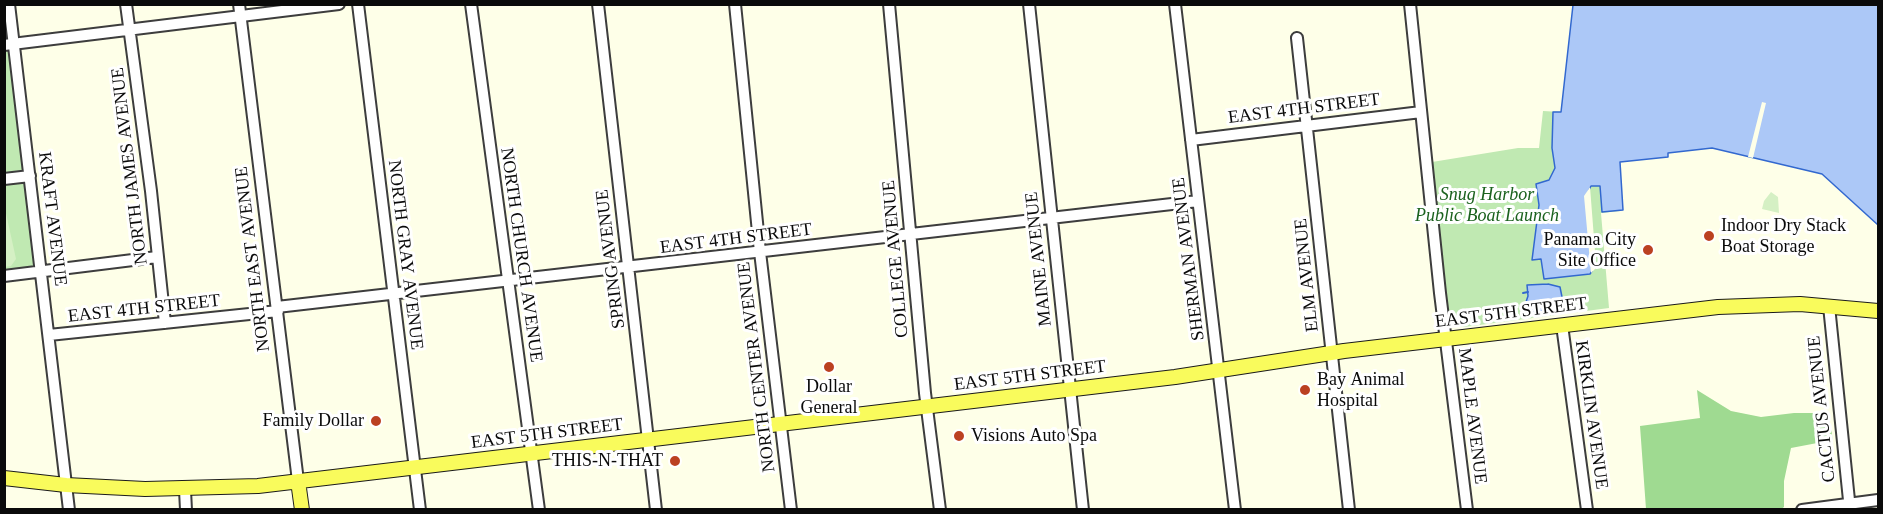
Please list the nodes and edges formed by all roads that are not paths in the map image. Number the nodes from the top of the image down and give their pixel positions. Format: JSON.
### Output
{"nodes":[{"id":1,"x":9,"y":4,"type":"edge"},
{"id":2,"x":126,"y":4,"type":"edge"},
{"id":3,"x":339,"y":4,"type":"edge"},
{"id":4,"x":358,"y":4,"type":"edge"},
{"id":5,"x":471,"y":4,"type":"edge"},
{"id":6,"x":598,"y":4,"type":"edge"},
{"id":7,"x":735,"y":4,"type":"edge"},
{"id":8,"x":889,"y":4,"type":"edge"},
{"id":9,"x":1029,"y":4,"type":"edge"},
{"id":10,"x":1175,"y":4,"type":"edge"},
{"id":11,"x":1410,"y":4,"type":"edge"},
{"id":12,"x":240,"y":10,"type":"edge"},
{"id":13,"x":130,"y":30,"type":"junction"},
{"id":14,"x":1297,"y":38,"type":"dead end"},
{"id":15,"x":9,"y":45,"type":"edge"},
{"id":16,"x":1421,"y":112,"type":"junction"},
{"id":17,"x":1307,"y":125,"type":"junction"},
{"id":18,"x":1191,"y":140,"type":"junction"},
{"id":19,"x":30,"y":176,"type":"junction"},
{"id":20,"x":4,"y":179,"type":"edge"},
{"id":21,"x":1198,"y":201,"type":"junction"},
{"id":22,"x":1052,"y":217,"type":"junction"},
{"id":23,"x":910,"y":236,"type":"junction"},
{"id":24,"x":760,"y":252,"type":"junction"},
{"id":25,"x":158,"y":257,"type":"junction"},
{"id":26,"x":629,"y":268,"type":"junction"},
{"id":27,"x":42,"y":271,"type":"junction"},
{"id":28,"x":4,"y":276,"type":"edge"},
{"id":29,"x":508,"y":282,"type":"junction"},
{"id":30,"x":394,"y":295,"type":"junction"},
{"id":31,"x":1829,"y":306,"type":"junction"},
{"id":32,"x":278,"y":309,"type":"junction"},
{"id":33,"x":1878,"y":311,"type":"edge"},
{"id":34,"x":165,"y":324,"type":"junction"},
{"id":35,"x":1563,"y":326,"type":"junction"},
{"id":36,"x":49,"y":335,"type":"junction"},
{"id":37,"x":1446,"y":339,"type":"junction"},
{"id":38,"x":1331,"y":353,"type":"junction"},
{"id":39,"x":1219,"y":372,"type":"junction"},
{"id":40,"x":1070,"y":390,"type":"junction"},
{"id":41,"x":928,"y":407,"type":"junction"},
{"id":42,"x":781,"y":424,"type":"junction"},
{"id":43,"x":648,"y":440,"type":"junction"},
{"id":44,"x":531,"y":454,"type":"junction"},
{"id":45,"x":415,"y":468,"type":"junction"},
{"id":46,"x":4,"y":478,"type":"edge"},
{"id":47,"x":298,"y":481,"type":"junction"},
{"id":48,"x":66,"y":485,"type":"junction"},
{"id":49,"x":185,"y":490,"type":"junction"},
{"id":50,"x":1878,"y":500,"type":"edge"},
{"id":51,"x":1850,"y":507,"type":"edge"},
{"id":52,"x":67,"y":509,"type":"edge"},
{"id":53,"x":186,"y":510,"type":"edge"},
{"id":54,"x":302,"y":510,"type":"edge"},
{"id":55,"x":420,"y":510,"type":"edge"},
{"id":56,"x":539,"y":510,"type":"edge"},
{"id":57,"x":656,"y":510,"type":"edge"},
{"id":58,"x":791,"y":510,"type":"edge"},
{"id":59,"x":940,"y":510,"type":"edge"},
{"id":60,"x":1083,"y":510,"type":"edge"},
{"id":61,"x":1235,"y":510,"type":"edge"},
{"id":62,"x":1349,"y":510,"type":"edge"},
{"id":63,"x":1467,"y":510,"type":"edge"},
{"id":64,"x":1587,"y":510,"type":"edge"},
{"id":65,"x":1802,"y":510,"type":"edge"}],
"edges":[{"from":1,"to":15,"type":"street","name":"KRAFT AVENUE"},
{"from":2,"to":13,"type":"street","name":"NORTH JAMES AVENUE"},
{"from":3,"to":12,"type":"street"},
{"from":4,"to":30,"type":"street","name":"NORTH GRAY AVENUE"},
{"from":5,"to":29,"type":"street","name":"NORTH CHURCH AVENUE"},
{"from":6,"to":26,"type":"street","name":"SPRING AVENUE"},
{"from":7,"to":24,"type":"street","name":"NORTH CENTER AVENUE"},
{"from":8,"to":23,"type":"street","name":"COLLEGE AVENUE"},
{"from":9,"to":22,"type":"street","name":"MAINE AVENUE"},
{"from":10,"to":18,"type":"street","name":"SHERMAN AVENUE"},
{"from":11,"to":16,"type":"street","name":"MAPLE AVENUE"},
{"from":12,"to":13,"type":"street"},
{"from":12,"to":32,"type":"street","name":"NORTH EAST AVENUE"},
{"from":13,"to":15,"type":"street"},
{"from":13,"to":25,"type":"street","name":"NORTH JAMES AVENUE"},
{"from":14,"to":17,"type":"street","name":"ELM AVENUE"},
{"from":15,"to":19,"type":"street","name":"KRAFT AVENUE"},
{"from":16,"to":17,"type":"street","name":"EAST 4TH STREET"},
{"from":16,"to":37,"type":"street","name":"MAPLE AVENUE"},
{"from":17,"to":18,"type":"street","name":"EAST 4TH STREET"},
{"from":17,"to":38,"type":"street","name":"ELM AVENUE"},
{"from":18,"to":21,"type":"street","name":"SHERMAN AVENUE"},
{"from":19,"to":20,"type":"street"},
{"from":19,"to":27,"type":"street","name":"KRAFT AVENUE"},
{"from":21,"to":22,"type":"street","name":"EAST 4TH STREET"},
{"from":21,"to":39,"type":"street","name":"SHERMAN AVENUE"},
{"from":22,"to":23,"type":"street","name":"EAST 4TH STREET"},
{"from":22,"to":40,"type":"street","name":"MAINE AVENUE"},
{"from":23,"to":24,"type":"street","name":"EAST 4TH STREET"},
{"from":23,"to":41,"type":"street","name":"COLLEGE AVENUE"},
{"from":24,"to":26,"type":"street","name":"EAST 4TH STREET"},
{"from":24,"to":42,"type":"street","name":"NORTH CENTER AVENUE"},
{"from":25,"to":27,"type":"street"},
{"from":25,"to":34,"type":"street","name":"NORTH JAMES AVENUE"},
{"from":26,"to":29,"type":"street","name":"EAST 4TH STREET"},
{"from":26,"to":43,"type":"street","name":"SPRING AVENUE"},
{"from":27,"to":28,"type":"street"},
{"from":27,"to":36,"type":"street","name":"KRAFT AVENUE"},
{"from":29,"to":30,"type":"street","name":"EAST 4TH STREET"},
{"from":29,"to":44,"type":"street","name":"NORTH CHURCH AVENUE"},
{"from":30,"to":32,"type":"street","name":"EAST 4TH STREET"},
{"from":30,"to":45,"type":"street","name":"NORTH GRAY AVENUE"},
{"from":31,"to":33,"type":"main road","name":"EAST 5TH STREET"},
{"from":31,"to":35,"type":"main road","name":"EAST 5TH STREET"},
{"from":31,"to":51,"type":"street","name":"CACTUS AVENUE"},
{"from":32,"to":34,"type":"street","name":"EAST 4TH STREET"},
{"from":32,"to":47,"type":"street","name":"NORTH EAST AVENUE"},
{"from":34,"to":36,"type":"street","name":"EAST 4TH STREET"},
{"from":35,"to":37,"type":"main road","name":"EAST 5TH STREET"},
{"from":35,"to":64,"type":"street","name":"KIRKLIN AVENUE"},
{"from":36,"to":48,"type":"street","name":"KRAFT AVENUE"},
{"from":37,"to":38,"type":"main road","name":"EAST 5TH STREET"},
{"from":37,"to":63,"type":"street","name":"MAPLE AVENUE"},
{"from":38,"to":39,"type":"main road","name":"EAST 5TH STREET"},
{"from":38,"to":62,"type":"street","name":"ELM AVENUE"},
{"from":39,"to":40,"type":"main road","name":"EAST 5TH STREET"},
{"from":39,"to":61,"type":"street","name":"SHERMAN AVENUE"},
{"from":40,"to":41,"type":"main road","name":"EAST 5TH STREET"},
{"from":40,"to":60,"type":"street","name":"MAINE AVENUE"},
{"from":41,"to":42,"type":"main road","name":"EAST 5TH STREET"},
{"from":41,"to":59,"type":"street","name":"COLLEGE AVENUE"},
{"from":42,"to":43,"type":"main road","name":"EAST 5TH STREET"},
{"from":42,"to":58,"type":"street","name":"NORTH CENTER AVENUE"},
{"from":43,"to":44,"type":"main road","name":"EAST 5TH STREET"},
{"from":43,"to":57,"type":"street","name":"SPRING AVENUE"},
{"from":44,"to":45,"type":"main road","name":"EAST 5TH STREET"},
{"from":44,"to":56,"type":"street","name":"NORTH CHURCH AVENUE"},
{"from":45,"to":47,"type":"main road","name":"EAST 5TH STREET"},
{"from":45,"to":55,"type":"street","name":"NORTH GRAY AVENUE"},
{"from":46,"to":48,"type":"main road","name":"EAST 5TH STREET"},
{"from":47,"to":49,"type":"main road","name":"EAST 5TH STREET"},
{"from":47,"to":54,"type":"main road","name":"NORTH EAST AVENUE"},
{"from":48,"to":49,"type":"main road","name":"EAST 5TH STREET"},
{"from":48,"to":52,"type":"street","name":"KRAFT AVENUE"},
{"from":49,"to":53,"type":"street"},
{"from":50,"to":51,"type":"street"},
{"from":51,"to":65,"type":"street"}]}
